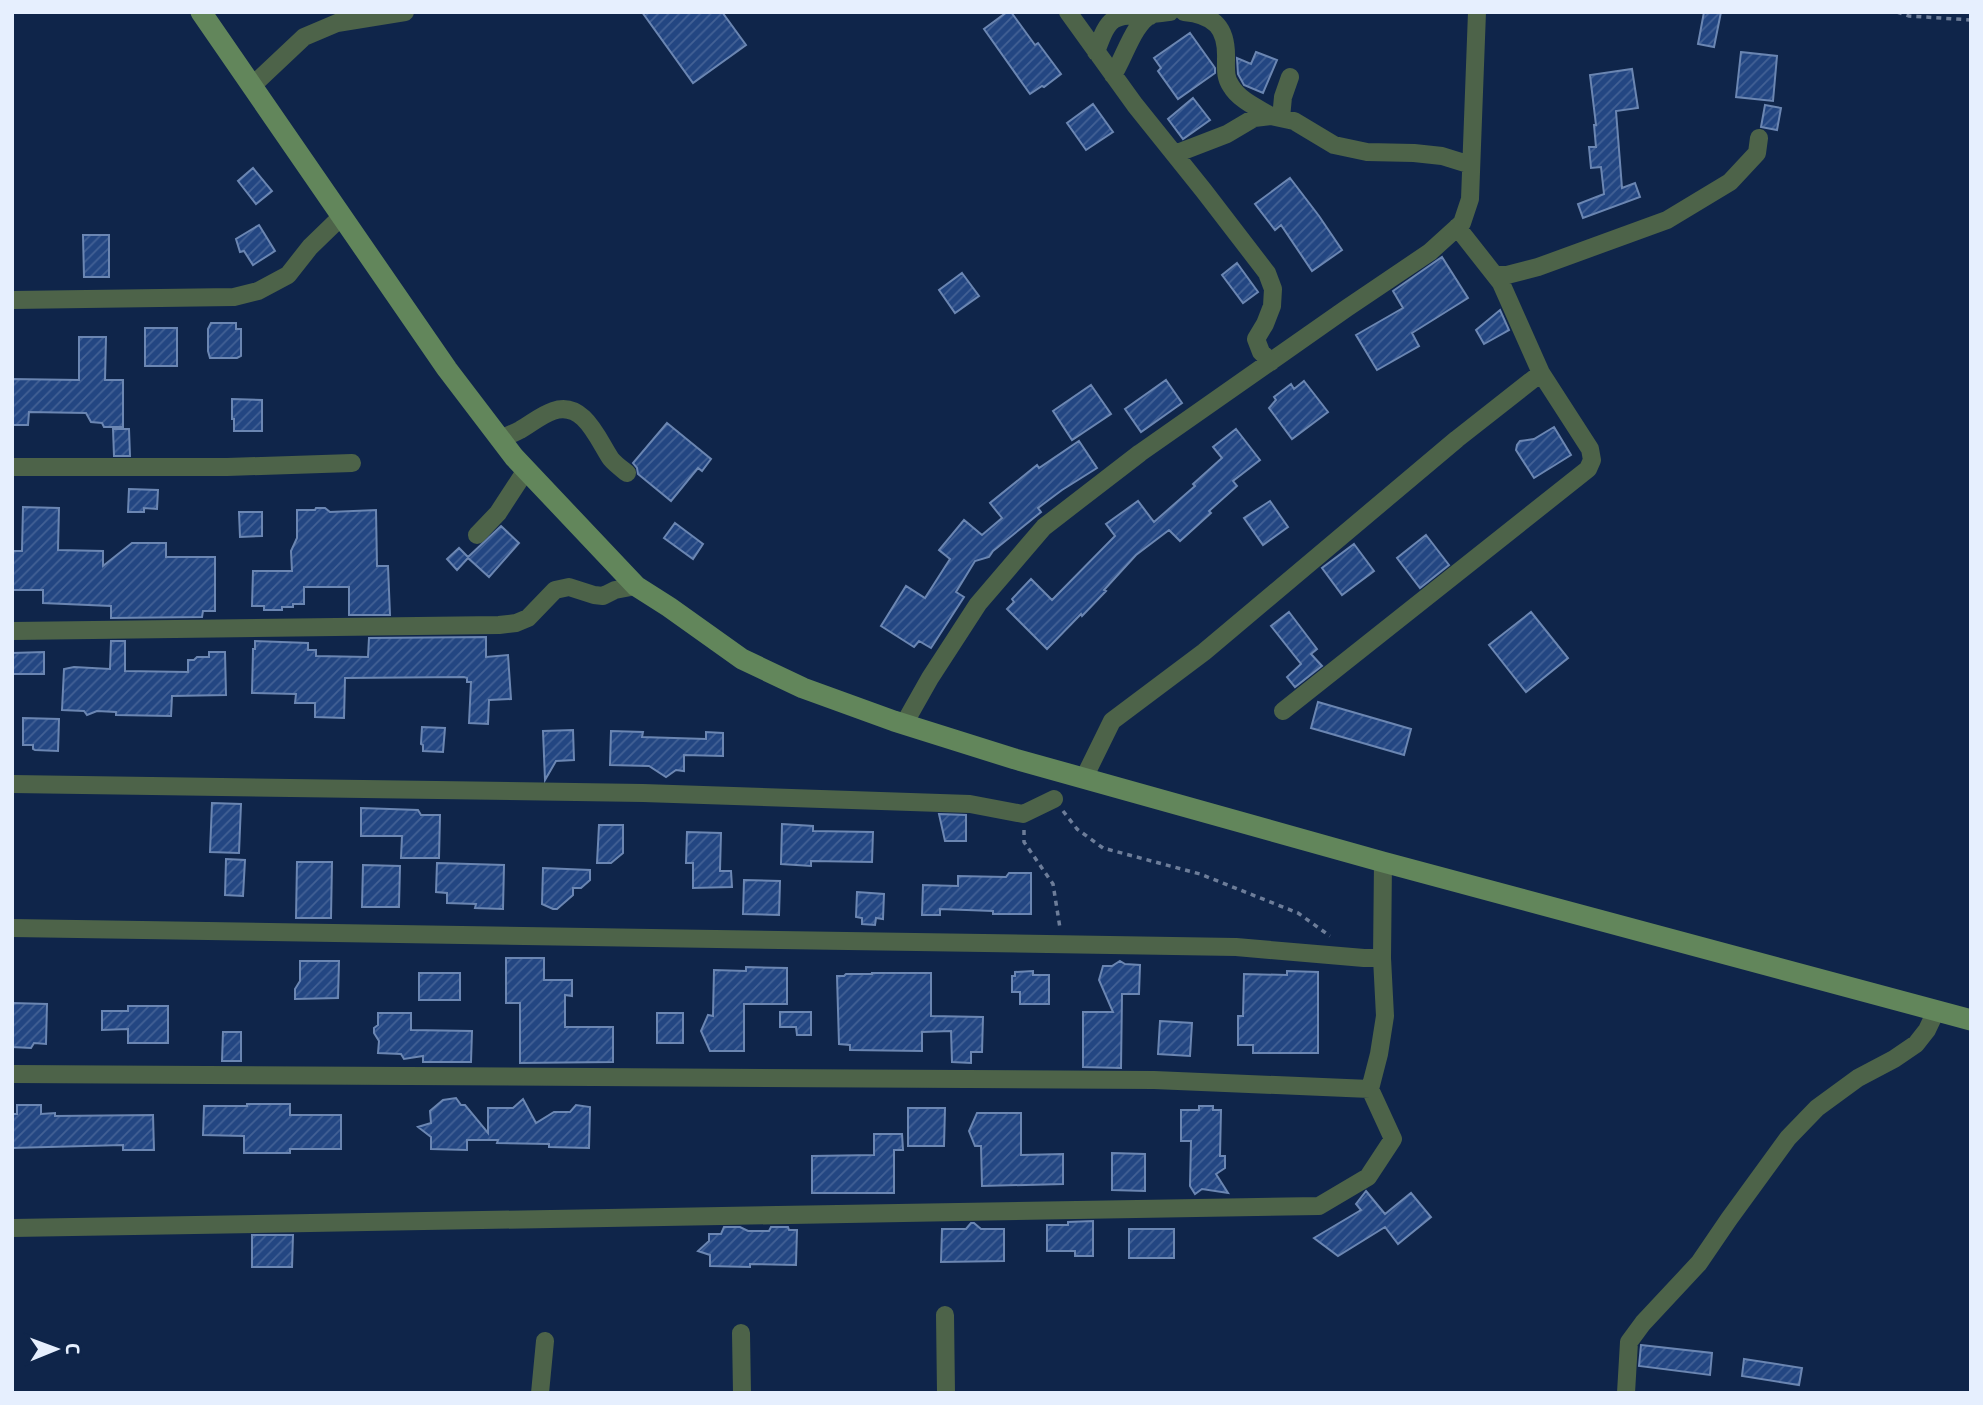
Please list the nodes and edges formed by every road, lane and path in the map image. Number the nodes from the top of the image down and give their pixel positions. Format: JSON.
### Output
{"nodes":[{"id":1,"x":201,"y":12,"type":"edge"},
{"id":2,"x":404,"y":12,"type":"edge"},
{"id":3,"x":1068,"y":12,"type":"edge"},
{"id":4,"x":1170,"y":12,"type":"edge"},
{"id":5,"x":1184,"y":12,"type":"edge"},
{"id":6,"x":1477,"y":12,"type":"edge"},
{"id":7,"x":1896,"y":12,"type":"edge"},
{"id":8,"x":1150,"y":16,"type":"junction"},
{"id":9,"x":1971,"y":20,"type":"edge"},
{"id":10,"x":1096,"y":52,"type":"junction"},
{"id":11,"x":1113,"y":75,"type":"junction"},
{"id":12,"x":1290,"y":77,"type":"dead end"},
{"id":13,"x":252,"y":86,"type":"junction"},
{"id":14,"x":1276,"y":117,"type":"junction"},
{"id":15,"x":1759,"y":138,"type":"dead end"},
{"id":16,"x":1175,"y":154,"type":"junction"},
{"id":17,"x":1471,"y":165,"type":"junction"},
{"id":18,"x":342,"y":216,"type":"junction"},
{"id":19,"x":1458,"y":227,"type":"junction"},
{"id":20,"x":1495,"y":275,"type":"junction"},
{"id":21,"x":12,"y":300,"type":"edge"},
{"id":22,"x":1271,"y":362,"type":"junction"},
{"id":23,"x":1541,"y":373,"type":"junction"},
{"id":24,"x":500,"y":439,"type":"junction"},
{"id":25,"x":352,"y":463,"type":"dead end"},
{"id":26,"x":12,"y":467,"type":"edge"},
{"id":27,"x":526,"y":470,"type":"junction"},
{"id":28,"x":627,"y":473,"type":"dead end"},
{"id":29,"x":477,"y":536,"type":"dead end"},
{"id":30,"x":636,"y":586,"type":"junction"},
{"id":31,"x":12,"y":631,"type":"edge"},
{"id":32,"x":1283,"y":711,"type":"dead end"},
{"id":33,"x":904,"y":724,"type":"junction"},
{"id":34,"x":1084,"y":778,"type":"junction"},
{"id":35,"x":12,"y":784,"type":"edge"},
{"id":36,"x":1054,"y":799,"type":"joint"},
{"id":37,"x":1023,"y":814,"type":"junction"},
{"id":38,"x":1382,"y":862,"type":"junction"},
{"id":39,"x":12,"y":928,"type":"edge"},
{"id":40,"x":1061,"y":944,"type":"junction"},
{"id":41,"x":1360,"y":958,"type":"junction"},
{"id":42,"x":1382,"y":958,"type":"junction"},
{"id":43,"x":1936,"y":1010,"type":"junction"},
{"id":44,"x":1971,"y":1020,"type":"edge"},
{"id":45,"x":12,"y":1073,"type":"edge"},
{"id":46,"x":1370,"y":1088,"type":"junction"},
{"id":47,"x":12,"y":1228,"type":"edge"},
{"id":48,"x":944,"y":1315,"type":"dead end"},
{"id":49,"x":741,"y":1334,"type":"dead end"},
{"id":50,"x":545,"y":1341,"type":"dead end"},
{"id":51,"x":540,"y":1393,"type":"edge"},
{"id":52,"x":741,"y":1393,"type":"edge"},
{"id":53,"x":946,"y":1393,"type":"edge"},
{"id":54,"x":1626,"y":1393,"type":"edge"}],
"edges":[{"from":1,"to":13,"type":"main road"},
{"from":2,"to":13,"type":"street"},
{"from":3,"to":10,"type":"street"},
{"from":4,"to":8,"type":"street"},
{"from":5,"to":14,"type":"street"},
{"from":6,"to":17,"type":"street"},
{"from":7,"to":9,"type":"path"},
{"from":8,"to":10,"type":"street"},
{"from":8,"to":11,"type":"street"},
{"from":10,"to":11,"type":"street"},
{"from":11,"to":16,"type":"street"},
{"from":12,"to":14,"type":"street"},
{"from":13,"to":18,"type":"main road"},
{"from":14,"to":16,"type":"street"},
{"from":14,"to":17,"type":"street"},
{"from":15,"to":20,"type":"street"},
{"from":16,"to":22,"type":"street"},
{"from":17,"to":19,"type":"street"},
{"from":18,"to":21,"type":"street"},
{"from":18,"to":24,"type":"main road"},
{"from":19,"to":20,"type":"street"},
{"from":19,"to":22,"type":"street"},
{"from":20,"to":23,"type":"street"},
{"from":22,"to":33,"type":"street"},
{"from":23,"to":32,"type":"street"},
{"from":23,"to":34,"type":"street"},
{"from":24,"to":27,"type":"main road"},
{"from":24,"to":28,"type":"street"},
{"from":25,"to":26,"type":"street"},
{"from":27,"to":29,"type":"street"},
{"from":27,"to":30,"type":"main road"},
{"from":30,"to":31,"type":"street"},
{"from":30,"to":33,"type":"main road"},
{"from":33,"to":34,"type":"main road"},
{"from":34,"to":38,"type":"main road"},
{"from":35,"to":37,"type":"street"},
{"from":36,"to":37,"type":"street"},
{"from":36,"to":41,"type":"path"},
{"from":37,"to":40,"type":"path"},
{"from":38,"to":42,"type":"street"},
{"from":38,"to":43,"type":"main road"},
{"from":39,"to":40,"type":"street"},
{"from":40,"to":41,"type":"street"},
{"from":41,"to":42,"type":"street"},
{"from":42,"to":46,"type":"street"},
{"from":43,"to":44,"type":"main road"},
{"from":43,"to":54,"type":"street"},
{"from":45,"to":46,"type":"street"},
{"from":46,"to":47,"type":"street"},
{"from":48,"to":53,"type":"street"},
{"from":49,"to":52,"type":"street"},
{"from":50,"to":51,"type":"street"}]}
